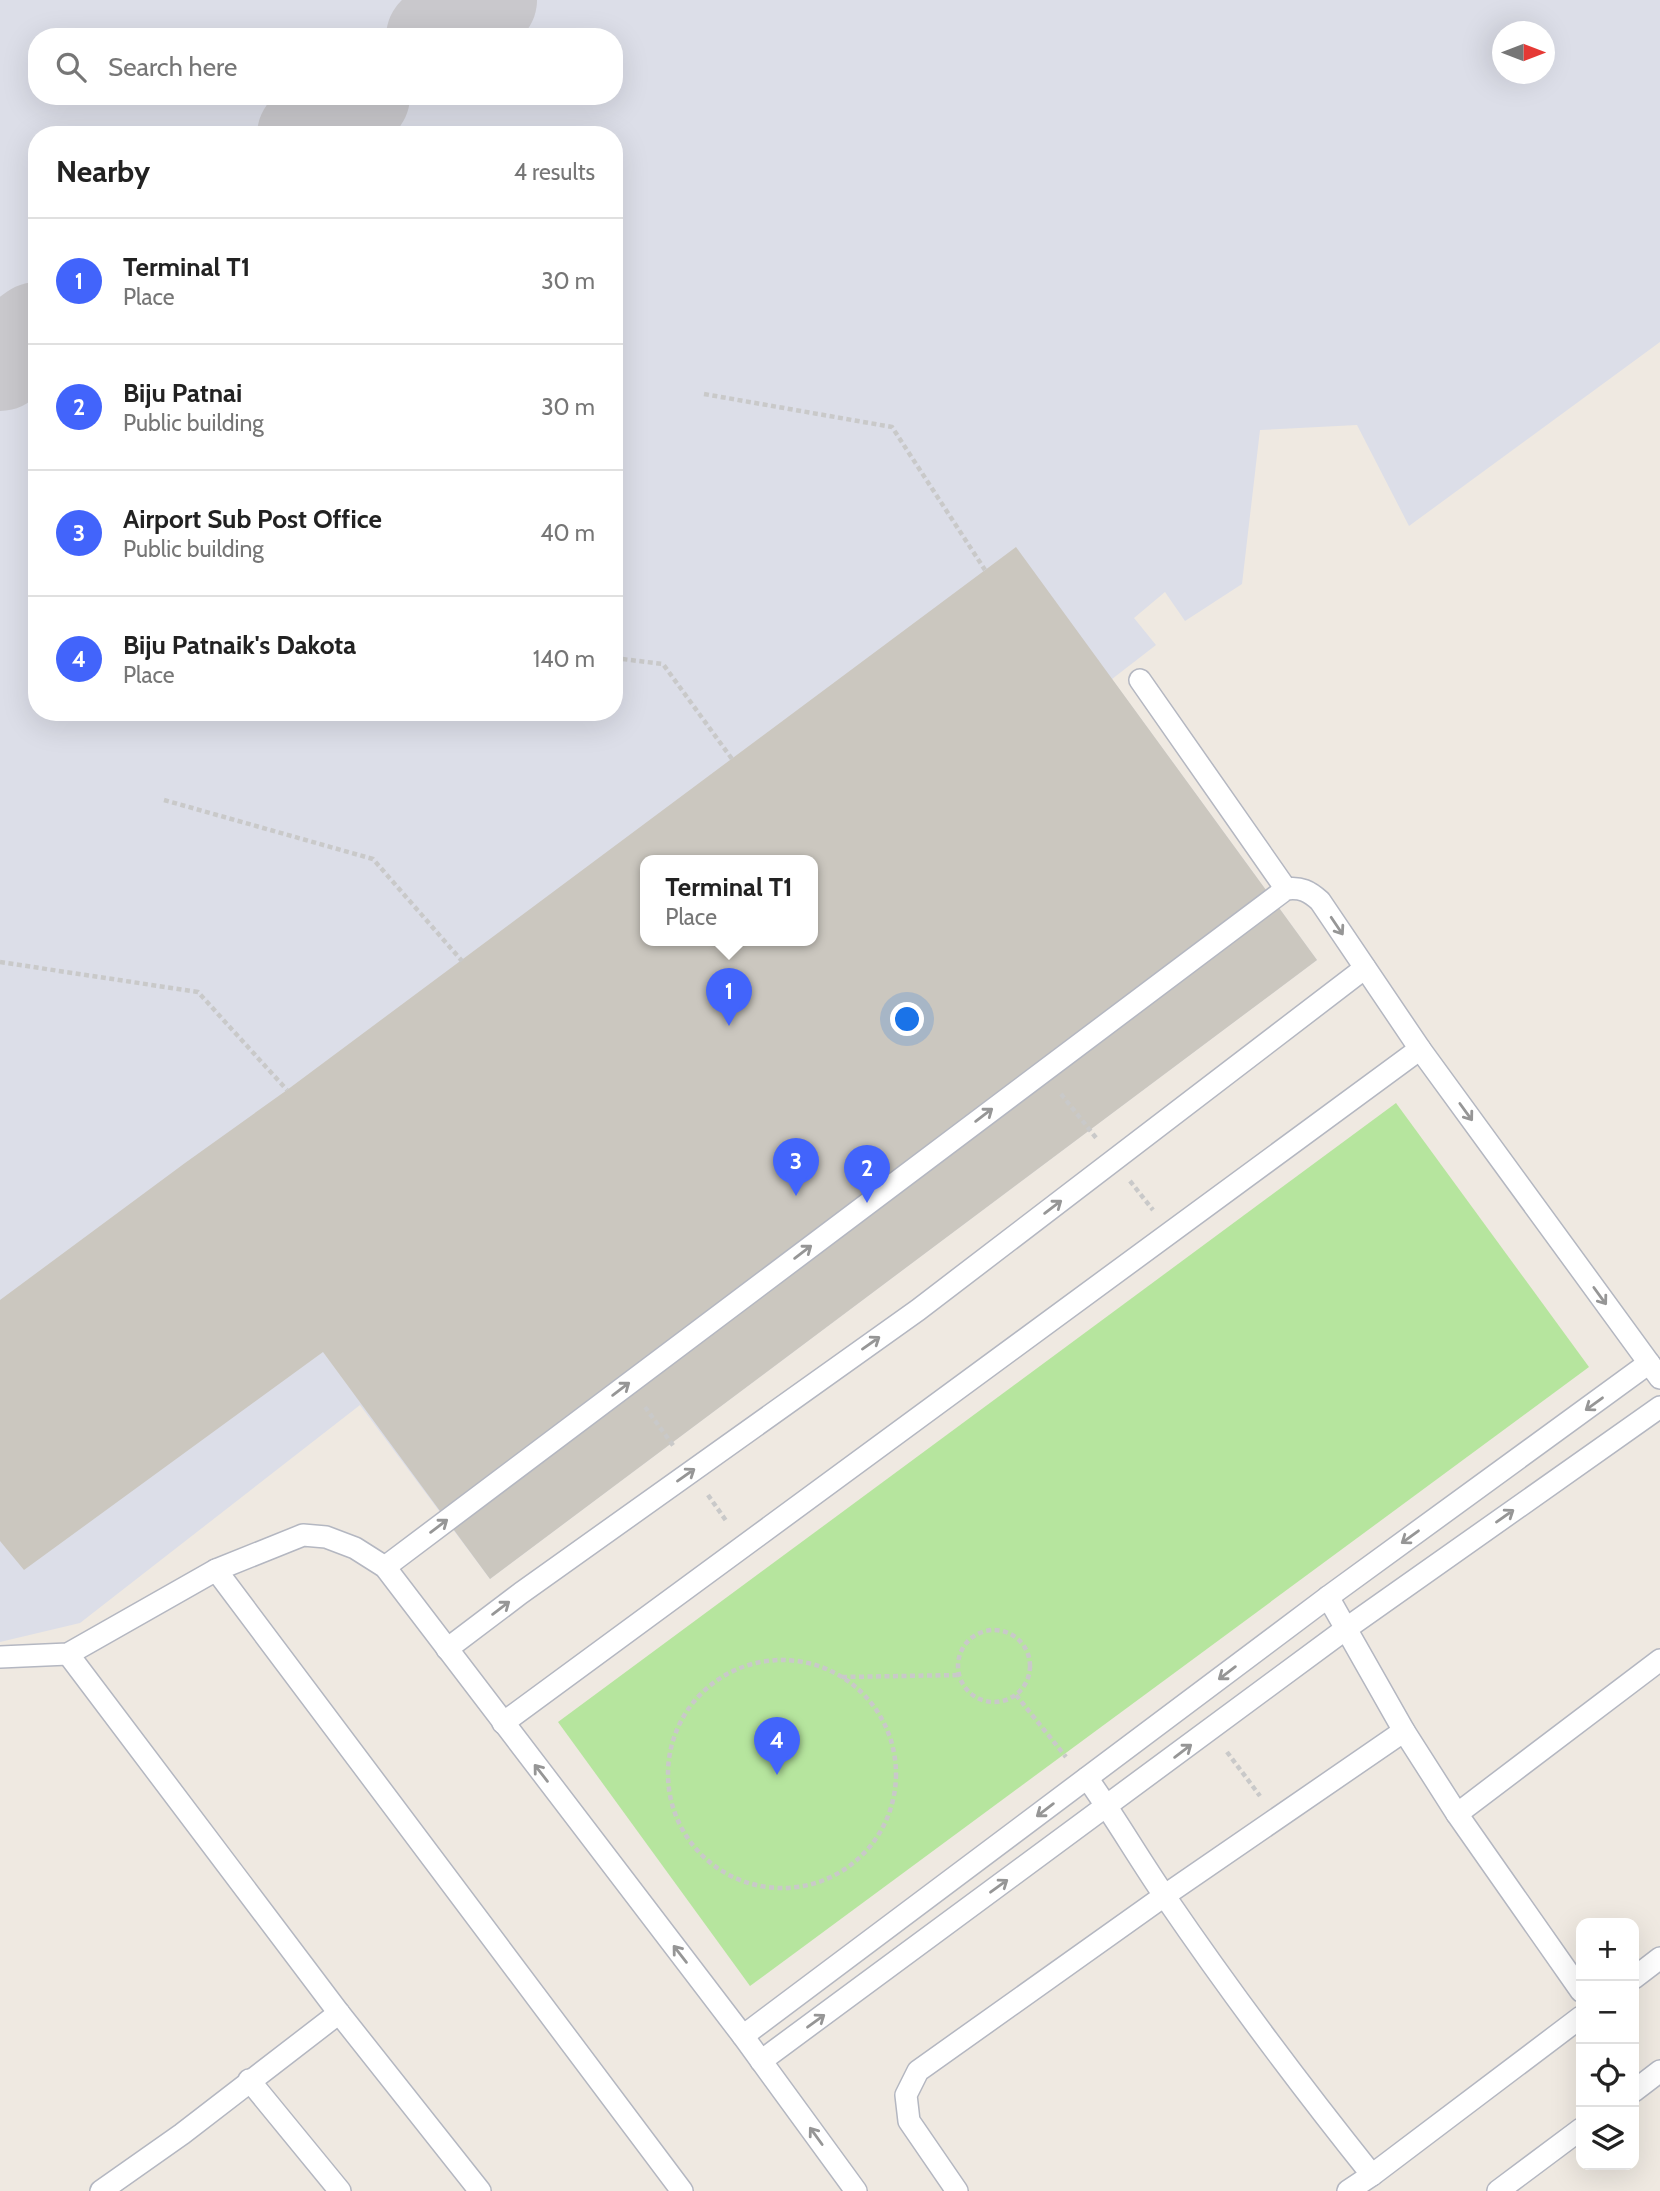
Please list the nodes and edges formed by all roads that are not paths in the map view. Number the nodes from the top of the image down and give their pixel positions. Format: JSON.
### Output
{"nodes":[{"id":1,"x":1140,"y":680,"type":"dead end"},
{"id":2,"x":1286,"y":889,"type":"junction"},
{"id":3,"x":1365,"y":968,"type":"junction"},
{"id":4,"x":1420,"y":1049,"type":"junction"},
{"id":5,"x":1655,"y":1371,"type":"edge"},
{"id":6,"x":1660,"y":1407,"type":"edge"},
{"id":7,"x":385,"y":1567,"type":"junction"},
{"id":8,"x":216,"y":1570,"type":"junction"},
{"id":9,"x":1328,"y":1597,"type":"junction"},
{"id":10,"x":1347,"y":1628,"type":"junction"},
{"id":11,"x":447,"y":1649,"type":"junction"},
{"id":12,"x":68,"y":1654,"type":"junction"},
{"id":13,"x":0,"y":1657,"type":"edge"},
{"id":14,"x":1660,"y":1660,"type":"edge"},
{"id":15,"x":503,"y":1723,"type":"junction"},
{"id":16,"x":1404,"y":1731,"type":"junction"},
{"id":17,"x":1087,"y":1778,"type":"junction"},
{"id":18,"x":1107,"y":1807,"type":"junction"},
{"id":19,"x":1457,"y":1814,"type":"junction"},
{"id":20,"x":1164,"y":1896,"type":"junction"},
{"id":21,"x":1660,"y":1958,"type":"edge"},
{"id":22,"x":1639,"y":1974,"type":"edge"},
{"id":23,"x":1576,"y":1984,"type":"edge"},
{"id":24,"x":339,"y":2013,"type":"junction"},
{"id":25,"x":1576,"y":2021,"type":"edge"},
{"id":26,"x":743,"y":2036,"type":"junction"},
{"id":27,"x":761,"y":2061,"type":"junction"},
{"id":28,"x":1660,"y":2071,"type":"edge"},
{"id":29,"x":249,"y":2080,"type":"junction"},
{"id":30,"x":1639,"y":2087,"type":"edge"},
{"id":31,"x":1576,"y":2133,"type":"edge"},
{"id":32,"x":1372,"y":2175,"type":"junction"},
{"id":33,"x":101,"y":2191,"type":"edge"},
{"id":34,"x":341,"y":2191,"type":"edge"},
{"id":35,"x":480,"y":2191,"type":"edge"},
{"id":36,"x":682,"y":2191,"type":"edge"},
{"id":37,"x":856,"y":2191,"type":"edge"},
{"id":38,"x":957,"y":2191,"type":"edge"},
{"id":39,"x":1348,"y":2191,"type":"edge"},
{"id":40,"x":1498,"y":2191,"type":"edge"}],
"edges":[{"from":1,"to":2,"type":"lane"},
{"from":2,"to":3,"type":"lane","one_way":true},
{"from":7,"to":2,"type":"lane","one_way":true},
{"from":3,"to":4,"type":"lane"},
{"from":11,"to":3,"type":"lane","one_way":true},
{"from":4,"to":5,"type":"lane","one_way":true},
{"from":4,"to":15,"type":"lane"},
{"from":5,"to":9,"type":"lane","one_way":true},
{"from":10,"to":6,"type":"lane","one_way":true},
{"from":7,"to":8,"type":"lane"},
{"from":7,"to":11,"type":"lane"},
{"from":8,"to":12,"type":"lane"},
{"from":8,"to":36,"type":"lane"},
{"from":9,"to":10,"type":"lane"},
{"from":9,"to":17,"type":"lane","one_way":true},
{"from":10,"to":16,"type":"lane"},
{"from":18,"to":10,"type":"lane","one_way":true},
{"from":11,"to":15,"type":"lane"},
{"from":12,"to":13,"type":"lane"},
{"from":12,"to":24,"type":"lane"},
{"from":14,"to":19,"type":"lane"},
{"from":26,"to":15,"type":"lane","one_way":true},
{"from":16,"to":19,"type":"lane"},
{"from":16,"to":20,"type":"lane"},
{"from":17,"to":18,"type":"lane"},
{"from":17,"to":26,"type":"lane","one_way":true},
{"from":18,"to":20,"type":"lane"},
{"from":27,"to":18,"type":"lane","one_way":true},
{"from":19,"to":23,"type":"lane"},
{"from":20,"to":32,"type":"lane"},
{"from":20,"to":38,"type":"lane"},
{"from":21,"to":22,"type":"lane"},
{"from":24,"to":29,"type":"lane"},
{"from":24,"to":35,"type":"lane"},
{"from":25,"to":32,"type":"lane"},
{"from":26,"to":27,"type":"lane"},
{"from":37,"to":27,"type":"lane","one_way":true},
{"from":28,"to":30,"type":"lane"},
{"from":29,"to":33,"type":"lane"},
{"from":29,"to":34,"type":"lane"},
{"from":31,"to":40,"type":"lane"},
{"from":32,"to":39,"type":"lane"}]}
